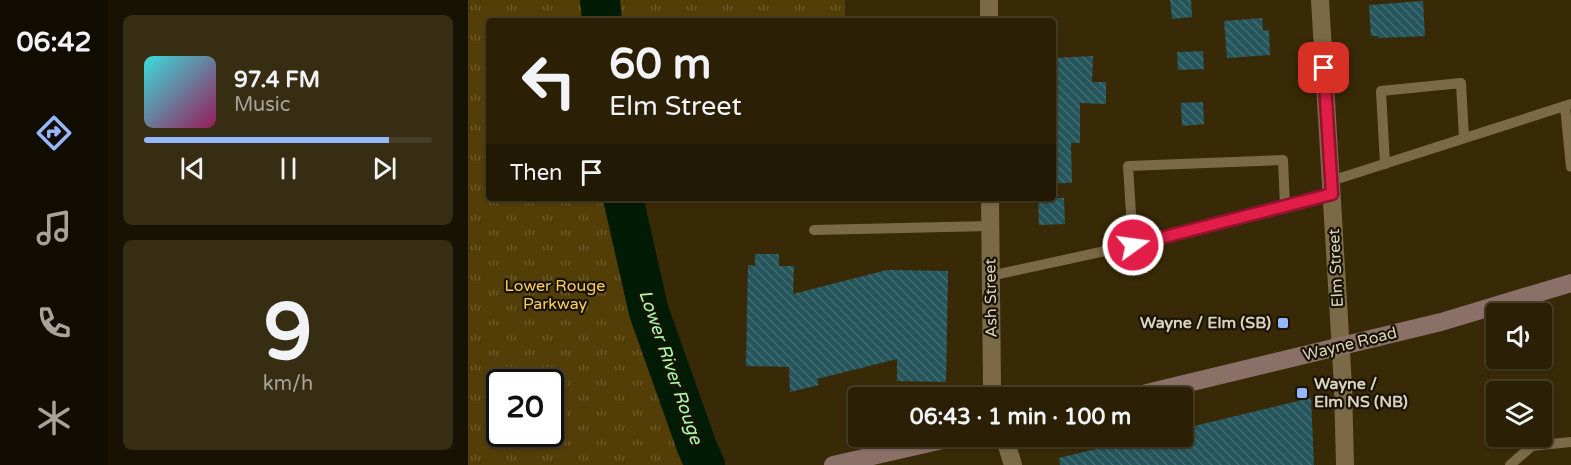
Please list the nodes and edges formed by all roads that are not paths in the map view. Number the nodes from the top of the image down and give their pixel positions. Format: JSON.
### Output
{"nodes":[{"id":1,"x":989,"y":0,"type":"edge"},
{"id":2,"x":1320,"y":0,"type":"edge"},
{"id":3,"x":990,"y":18,"type":"edge"},
{"id":4,"x":1568,"y":105,"type":"edge"},
{"id":5,"x":1464,"y":138,"type":"junction"},
{"id":6,"x":1385,"y":164,"type":"junction"},
{"id":7,"x":1571,"y":167,"type":"edge"},
{"id":8,"x":1332,"y":188,"type":"junction"},
{"id":9,"x":990,"y":201,"type":"edge"},
{"id":10,"x":1285,"y":206,"type":"junction"},
{"id":11,"x":990,"y":226,"type":"junction"},
{"id":12,"x":814,"y":230,"type":"dead end"},
{"id":13,"x":1133,"y":245,"type":"junction"},
{"id":14,"x":990,"y":276,"type":"junction"},
{"id":15,"x":1571,"y":283,"type":"edge"},
{"id":16,"x":1340,"y":346,"type":"junction"},
{"id":17,"x":992,"y":387,"type":"edge"},
{"id":18,"x":1171,"y":387,"type":"edge"},
{"id":19,"x":1571,"y":442,"type":"edge"},
{"id":20,"x":912,"y":447,"type":"edge"},
{"id":21,"x":1007,"y":447,"type":"edge"},
{"id":22,"x":833,"y":465,"type":"edge"},
{"id":23,"x":1013,"y":465,"type":"edge"},
{"id":24,"x":1345,"y":465,"type":"edge"},
{"id":25,"x":1509,"y":465,"type":"edge"}],
"edges":[{"from":1,"to":3,"type":"street"},
{"from":2,"to":8,"type":"street","name":"Elm Street"},
{"from":4,"to":5,"type":"lane"},
{"from":4,"to":7,"type":"lane"},
{"from":5,"to":6,"type":"lane"},
{"from":5,"to":6,"type":"lane"},
{"from":6,"to":8,"type":"lane"},
{"from":8,"to":10,"type":"lane"},
{"from":8,"to":16,"type":"street","name":"Elm Street"},
{"from":9,"to":11,"type":"street","name":"Ash Street"},
{"from":10,"to":13,"type":"lane"},
{"from":10,"to":13,"type":"lane"},
{"from":11,"to":12,"type":"lane"},
{"from":11,"to":14,"type":"street","name":"Ash Street"},
{"from":13,"to":14,"type":"lane"},
{"from":14,"to":17,"type":"street","name":"Ash Street"},
{"from":15,"to":16,"type":"main road","name":"Wayne Road"},
{"from":16,"to":18,"type":"main road","name":"Wayne Road"},
{"from":16,"to":24,"type":"street","name":"Elm Street"},
{"from":19,"to":25,"type":"lane"},
{"from":20,"to":22,"type":"main road"},
{"from":21,"to":23,"type":"street"}]}
